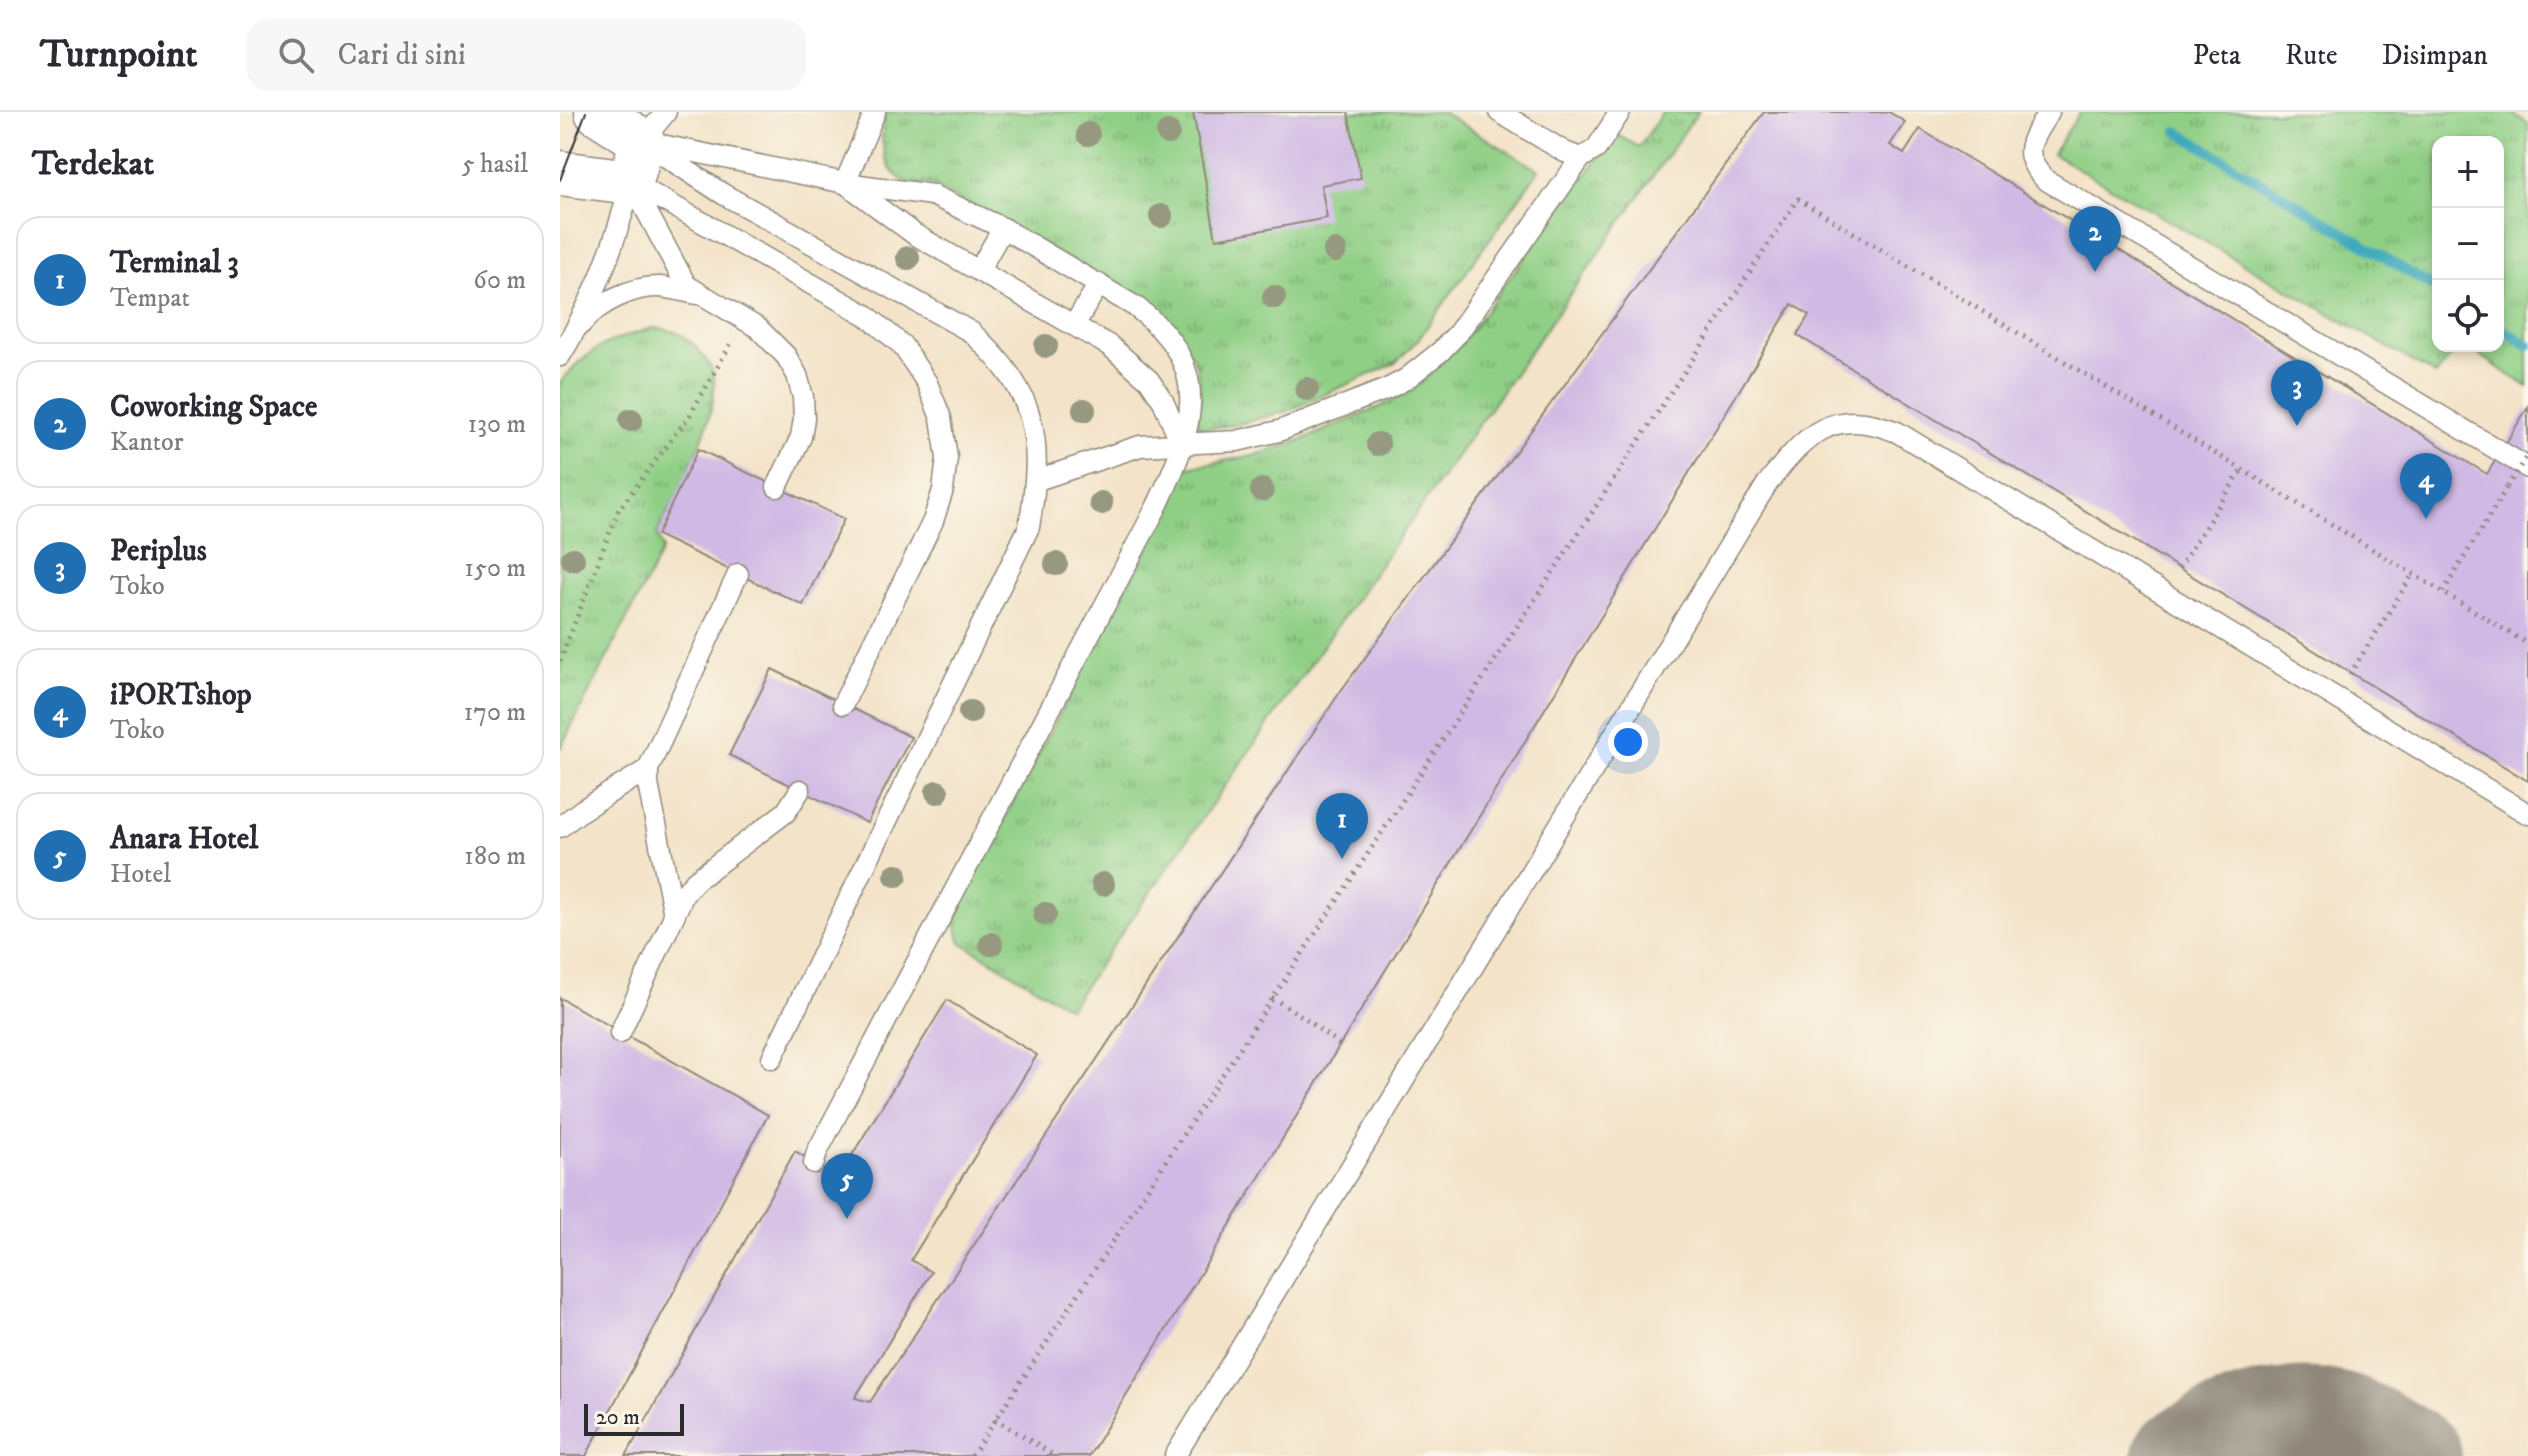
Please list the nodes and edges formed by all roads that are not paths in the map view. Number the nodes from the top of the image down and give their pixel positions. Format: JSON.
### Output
{"nodes":[{"id":1,"x":875,"y":112,"type":"edge"},
{"id":2,"x":1499,"y":112,"type":"edge"},
{"id":3,"x":1620,"y":112,"type":"edge"},
{"id":4,"x":2049,"y":112,"type":"edge"},
{"id":5,"x":600,"y":114,"type":"edge"},
{"id":6,"x":654,"y":127,"type":"edge"},
{"id":7,"x":1581,"y":158,"type":"junction"},
{"id":8,"x":573,"y":174,"type":"edge"},
{"id":9,"x":631,"y":182,"type":"junction"},
{"id":10,"x":845,"y":183,"type":"junction"},
{"id":11,"x":1003,"y":228,"type":"junction"},
{"id":12,"x":979,"y":270,"type":"junction"},
{"id":13,"x":1099,"y":284,"type":"junction"},
{"id":14,"x":697,"y":294,"type":"junction"},
{"id":15,"x":1074,"y":325,"type":"junction"},
{"id":16,"x":575,"y":331,"type":"junction"},
{"id":17,"x":560,"y":356,"type":"edge"},
{"id":18,"x":1182,"y":445,"type":"junction"},
{"id":19,"x":2528,"y":468,"type":"edge"},
{"id":20,"x":1037,"y":480,"type":"junction"},
{"id":21,"x":777,"y":487,"type":"dead end"},
{"id":22,"x":738,"y":574,"type":"dead end"},
{"id":23,"x":843,"y":704,"type":"dead end"},
{"id":24,"x":648,"y":769,"type":"junction"},
{"id":25,"x":800,"y":790,"type":"dead end"},
{"id":26,"x":2528,"y":814,"type":"edge"},
{"id":27,"x":560,"y":827,"type":"edge"},
{"id":28,"x":674,"y":915,"type":"junction"},
{"id":29,"x":620,"y":1033,"type":"dead end"},
{"id":30,"x":772,"y":1058,"type":"dead end"},
{"id":31,"x":814,"y":1163,"type":"dead end"},
{"id":32,"x":1175,"y":1456,"type":"edge"}],
"edges":[{"from":1,"to":10,"type":"lane"},
{"from":2,"to":7,"type":"lane"},
{"from":3,"to":7,"type":"lane"},
{"from":4,"to":19,"type":"lane"},
{"from":5,"to":6,"type":"street"},
{"from":6,"to":9,"type":"street"},
{"from":6,"to":10,"type":"lane"},
{"from":6,"to":20,"type":"lane"},
{"from":7,"to":18,"type":"lane"},
{"from":8,"to":9,"type":"street"},
{"from":9,"to":14,"type":"lane"},
{"from":9,"to":16,"type":"lane"},
{"from":9,"to":23,"type":"lane"},
{"from":10,"to":11,"type":"lane"},
{"from":10,"to":12,"type":"lane"},
{"from":11,"to":12,"type":"lane"},
{"from":11,"to":13,"type":"lane"},
{"from":12,"to":15,"type":"lane"},
{"from":13,"to":15,"type":"lane"},
{"from":13,"to":18,"type":"lane"},
{"from":14,"to":16,"type":"lane"},
{"from":14,"to":21,"type":"lane"},
{"from":15,"to":18,"type":"lane"},
{"from":16,"to":17,"type":"lane"},
{"from":18,"to":20,"type":"lane"},
{"from":18,"to":31,"type":"lane"},
{"from":20,"to":30,"type":"lane"},
{"from":22,"to":24,"type":"lane"},
{"from":24,"to":27,"type":"lane"},
{"from":24,"to":28,"type":"lane"},
{"from":25,"to":28,"type":"lane"},
{"from":26,"to":32,"type":"lane"},
{"from":28,"to":29,"type":"lane"}]}
